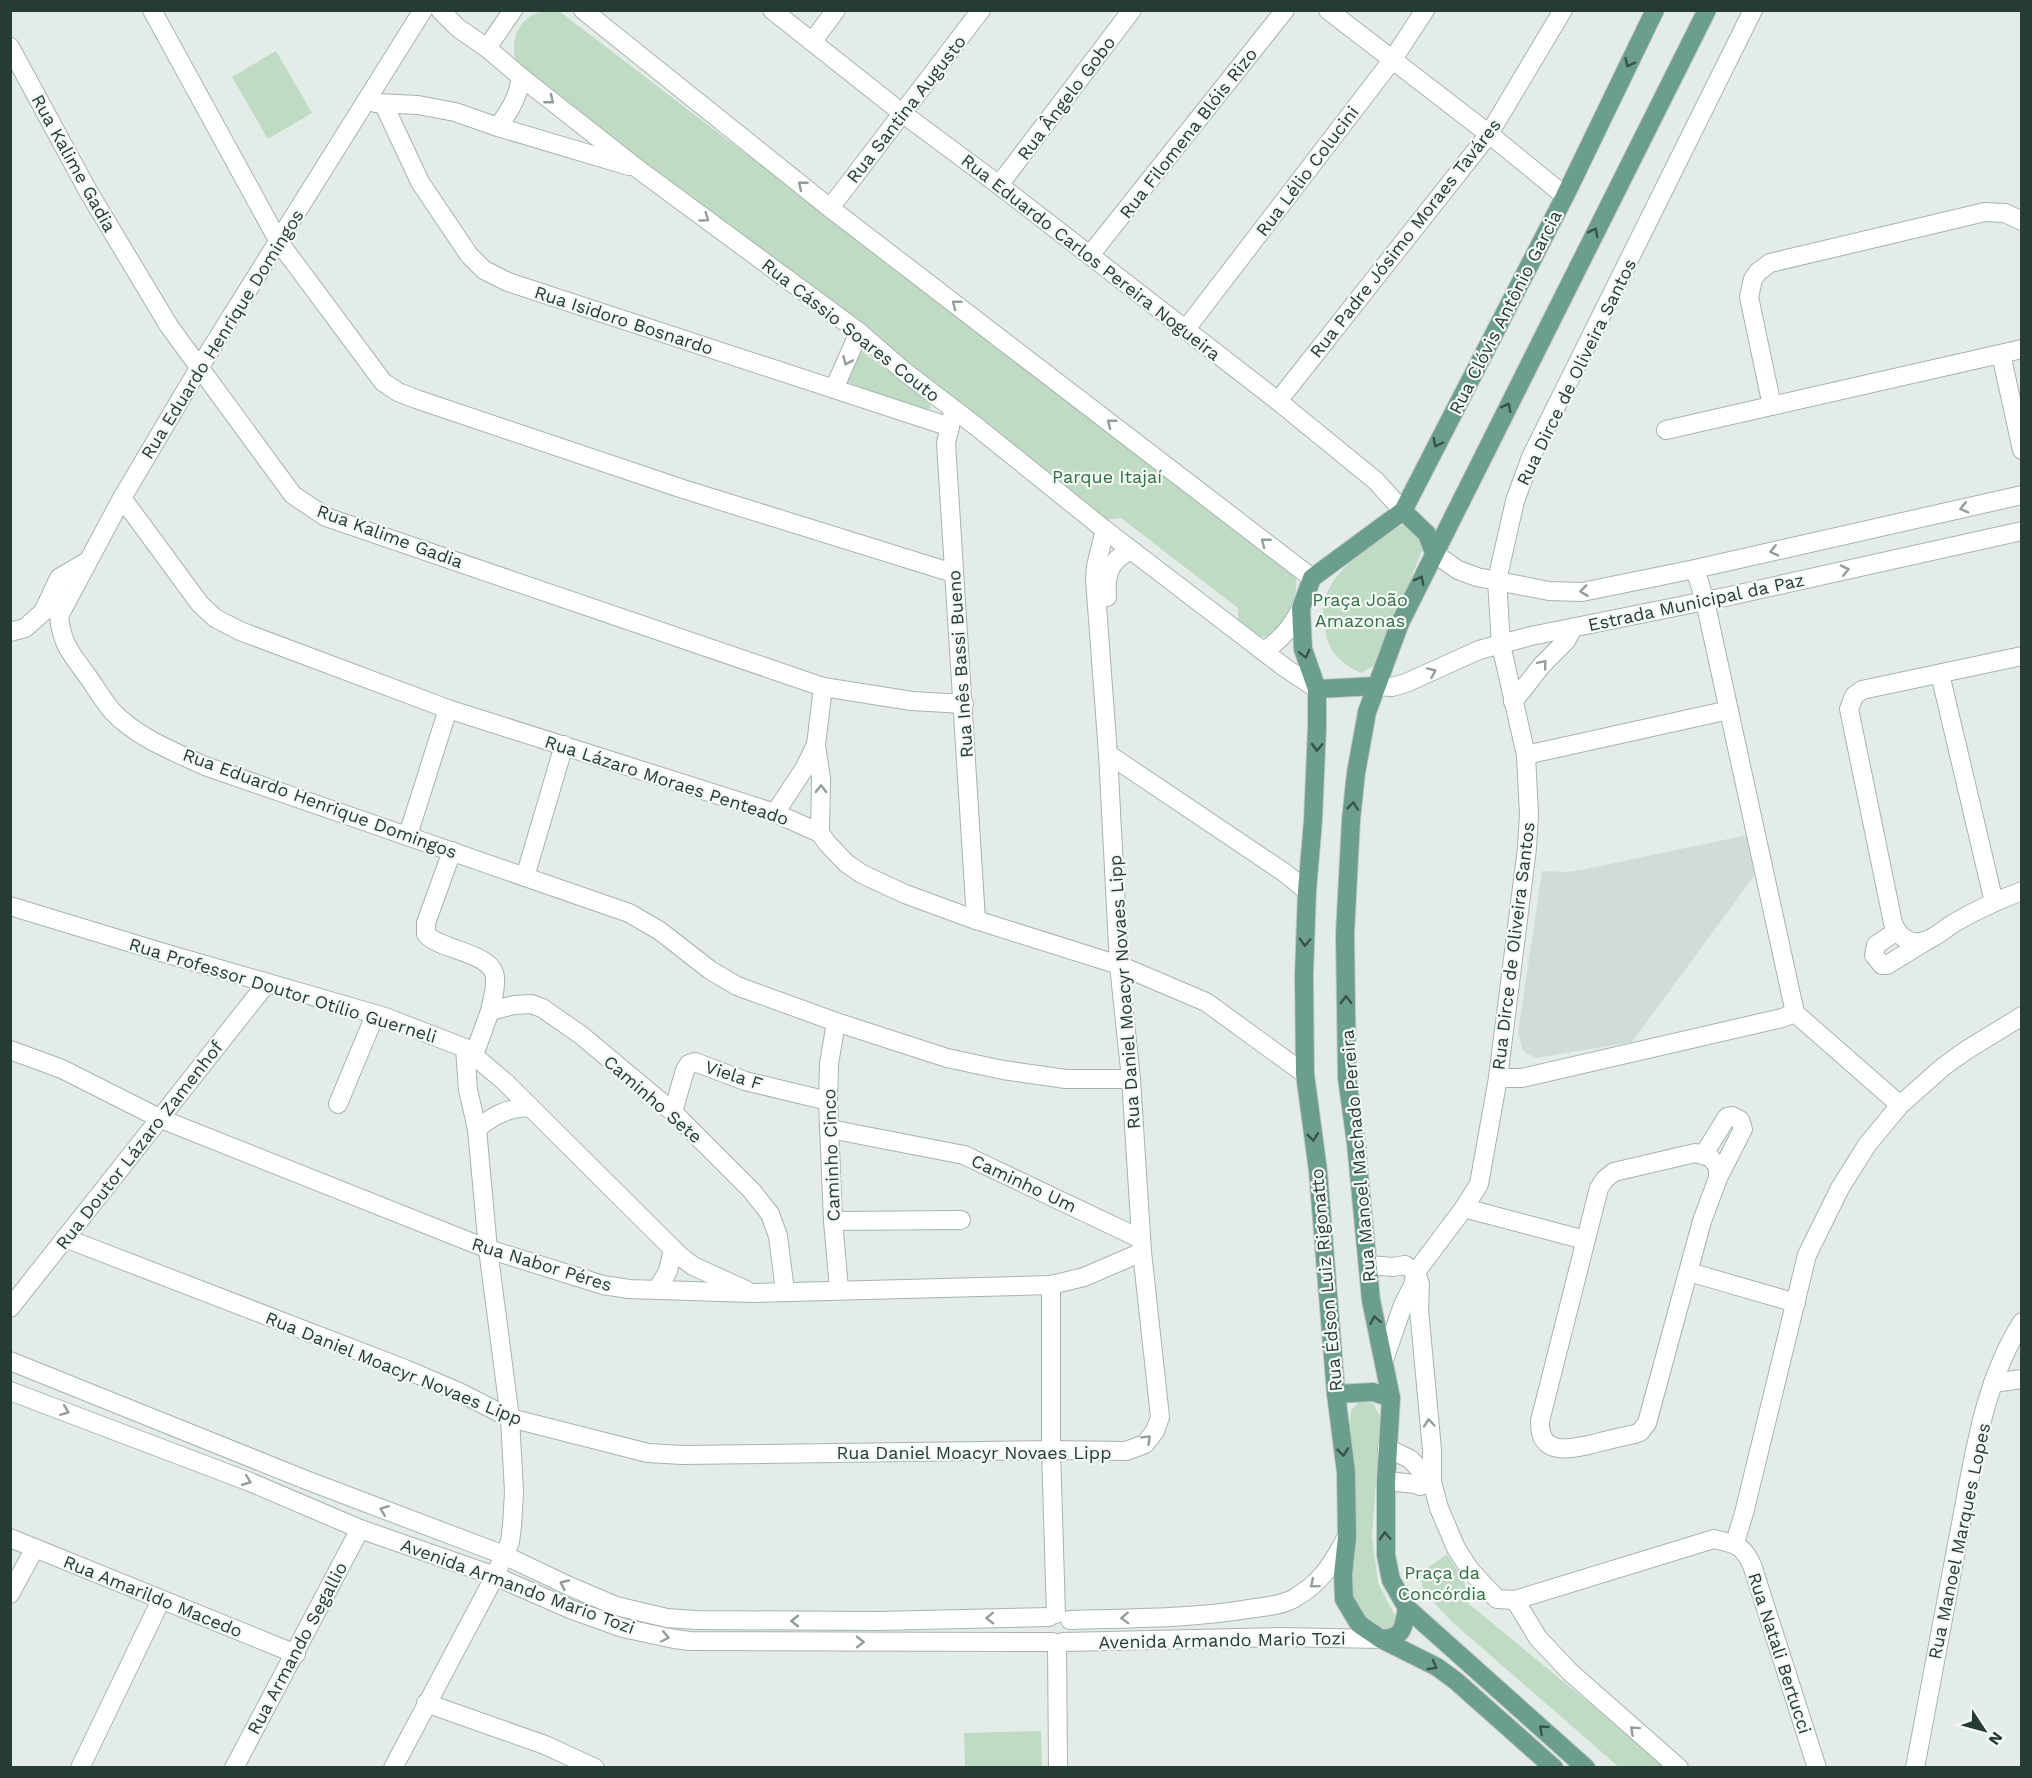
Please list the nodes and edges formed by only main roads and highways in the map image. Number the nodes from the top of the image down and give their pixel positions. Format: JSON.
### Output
{"nodes":[{"id":1,"x":1655,"y":10,"type":"edge"},
{"id":2,"x":1696,"y":10,"type":"edge"},
{"id":3,"x":1707,"y":10,"type":"edge"},
{"id":4,"x":1689,"y":43,"type":"junction"},
{"id":5,"x":1403,"y":511,"type":"junction"},
{"id":6,"x":1434,"y":553,"type":"junction"},
{"id":7,"x":1301,"y":608,"type":"joint"},
{"id":8,"x":1376,"y":686,"type":"junction"},
{"id":9,"x":1317,"y":689,"type":"junction"},
{"id":10,"x":1336,"y":1394,"type":"junction"},
{"id":11,"x":1391,"y":1398,"type":"junction"},
{"id":12,"x":1407,"y":1608,"type":"junction"},
{"id":13,"x":1381,"y":1639,"type":"junction"},
{"id":14,"x":1554,"y":1767,"type":"edge"},
{"id":15,"x":1586,"y":1767,"type":"edge"}],
"edges":[{"from":1,"to":5,"type":"main road","name":"Rua Clóvis Antônio Garcia","one_way":true},
{"from":2,"to":4,"type":"main road"},
{"from":3,"to":4,"type":"main road"},
{"from":6,"to":4,"type":"main road","one_way":true},
{"from":5,"to":6,"type":"main road"},
{"from":5,"to":7,"type":"main road","name":"Rua Clóvis Antônio Garcia"},
{"from":8,"to":6,"type":"main road","name":"Rua Manoel Machado Pereira","one_way":true},
{"from":7,"to":9,"type":"main road","name":"Rua Édson Luiz Rigonatto","one_way":true},
{"from":8,"to":9,"type":"main road"},
{"from":11,"to":8,"type":"main road","name":"Rua Manoel Machado Pereira","one_way":true},
{"from":9,"to":10,"type":"main road","name":"Rua Édson Luiz Rigonatto","one_way":true},
{"from":10,"to":11,"type":"main road"},
{"from":10,"to":13,"type":"main road","name":"Rua Édson Luiz Rigonatto","one_way":true},
{"from":12,"to":11,"type":"main road","name":"Rua Manoel Machado Pereira","one_way":true},
{"from":12,"to":13,"type":"main road"},
{"from":15,"to":12,"type":"main road","name":"Rua Manoel Machado Pereira","one_way":true},
{"from":13,"to":14,"type":"main road","name":"Rua Édson Luiz Rigonatto","one_way":true}]}
